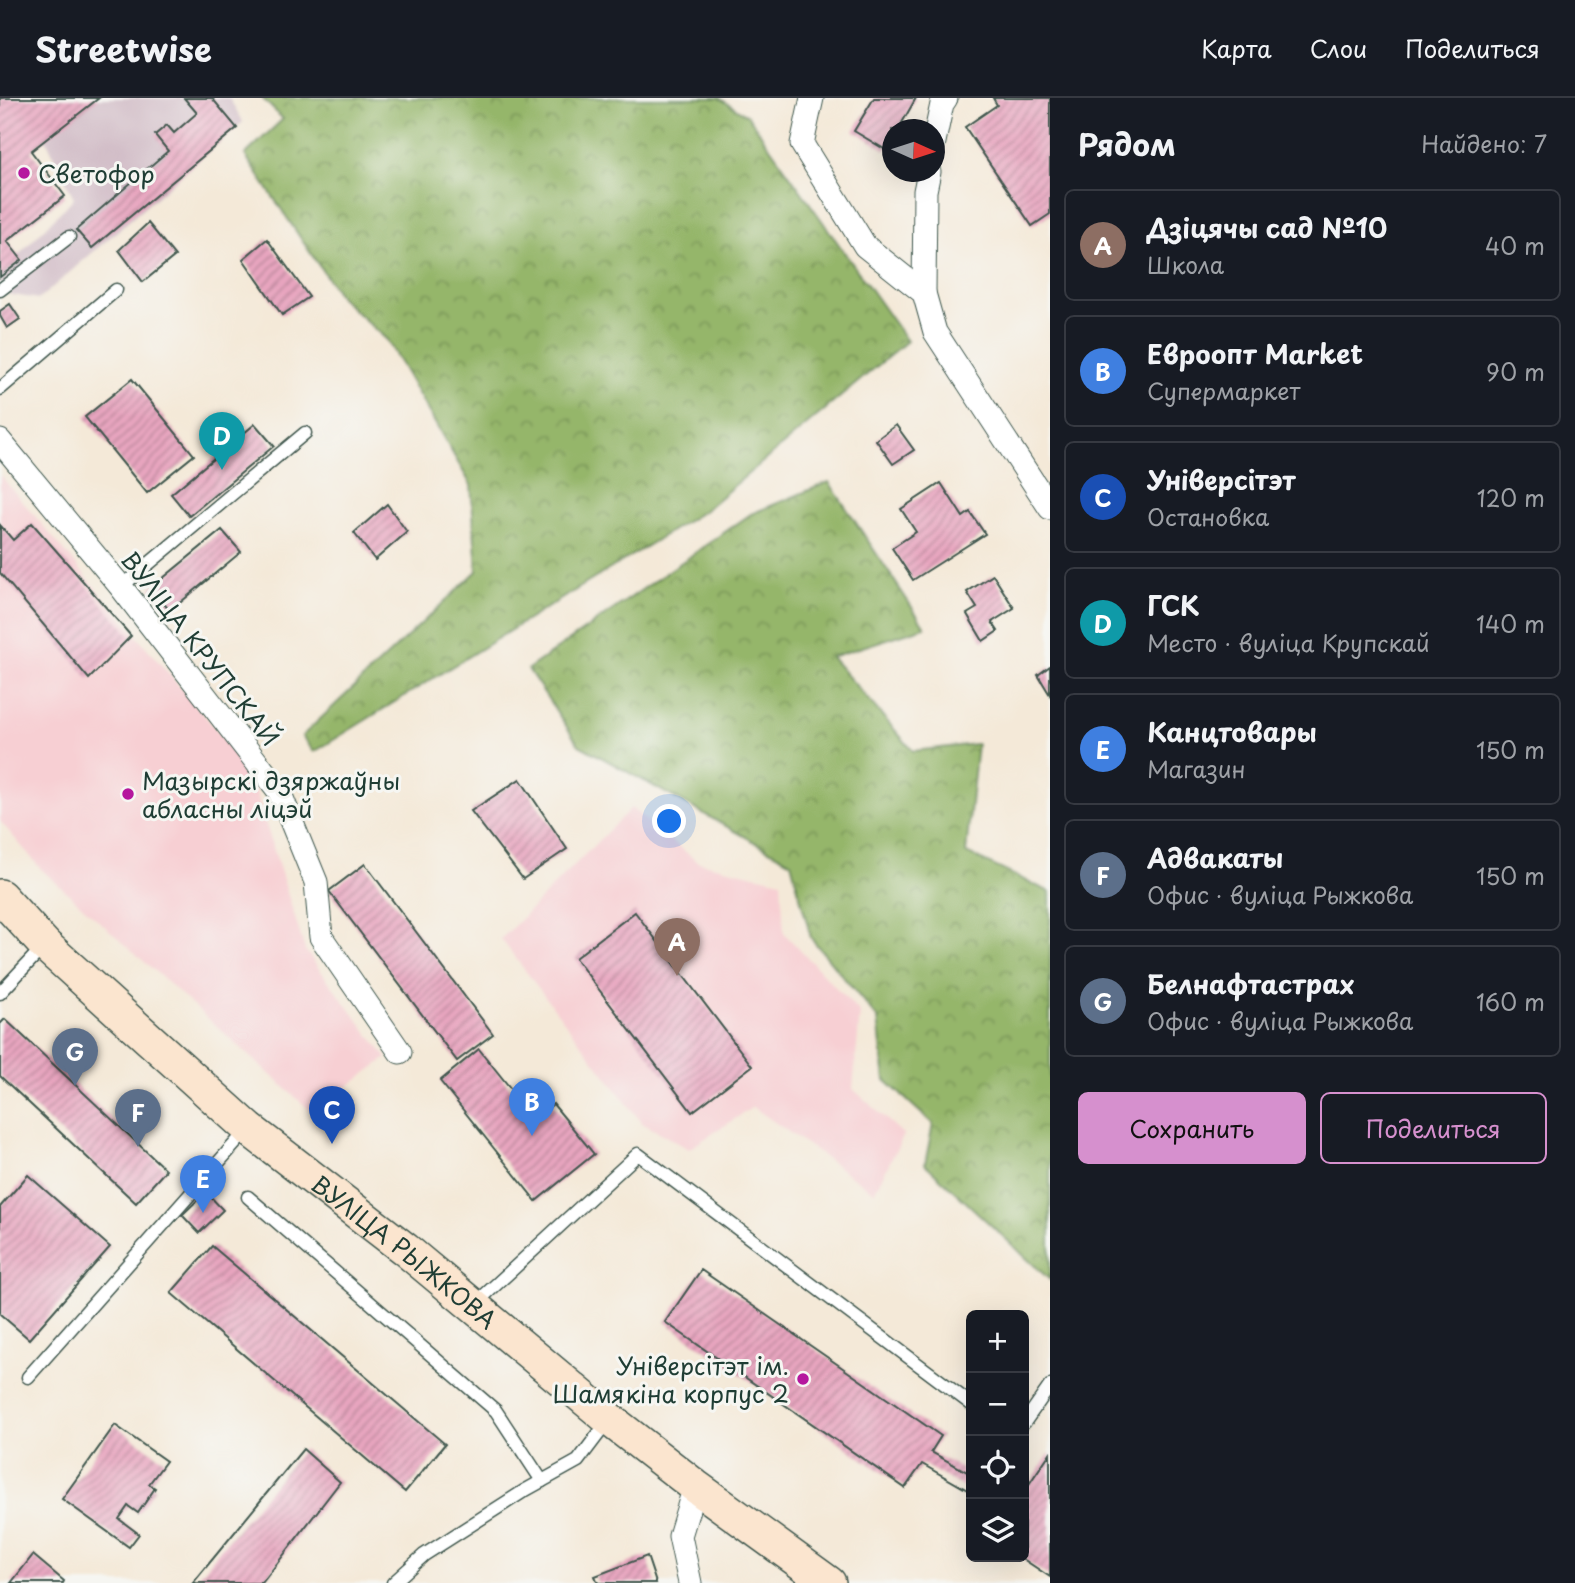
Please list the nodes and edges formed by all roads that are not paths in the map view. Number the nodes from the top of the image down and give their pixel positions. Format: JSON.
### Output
{"nodes":[{"id":1,"x":812,"y":98,"type":"edge"},
{"id":2,"x":946,"y":98,"type":"edge"},
{"id":3,"x":939,"y":119,"type":"edge"},
{"id":4,"x":927,"y":182,"type":"edge"},
{"id":5,"x":69,"y":237,"type":"dead end"},
{"id":6,"x":0,"y":290,"type":"edge"},
{"id":7,"x":116,"y":290,"type":"dead end"},
{"id":8,"x":924,"y":293,"type":"junction"},
{"id":9,"x":0,"y":389,"type":"edge"},
{"id":10,"x":305,"y":433,"type":"dead end"},
{"id":11,"x":0,"y":441,"type":"edge"},
{"id":12,"x":1050,"y":509,"type":"edge"},
{"id":13,"x":121,"y":587,"type":"junction"},
{"id":14,"x":0,"y":896,"type":"edge"},
{"id":15,"x":45,"y":945,"type":"junction"},
{"id":16,"x":0,"y":993,"type":"edge"},
{"id":17,"x":400,"y":1052,"type":"dead end"},
{"id":18,"x":249,"y":1129,"type":"junction"},
{"id":19,"x":248,"y":1197,"type":"dead end"},
{"id":20,"x":472,"y":1307,"type":"junction"},
{"id":21,"x":29,"y":1377,"type":"dead end"},
{"id":22,"x":1050,"y":1386,"type":"edge"},
{"id":23,"x":966,"y":1400,"type":"edge"},
{"id":24,"x":1029,"y":1416,"type":"edge"},
{"id":25,"x":609,"y":1419,"type":"junction"},
{"id":26,"x":541,"y":1481,"type":"junction"},
{"id":27,"x":695,"y":1486,"type":"junction"},
{"id":28,"x":393,"y":1583,"type":"edge"},
{"id":29,"x":690,"y":1583,"type":"edge"},
{"id":30,"x":828,"y":1583,"type":"edge"}],
"edges":[{"from":1,"to":8,"type":"street"},
{"from":2,"to":3,"type":"street"},
{"from":4,"to":8,"type":"street"},
{"from":5,"to":6,"type":"lane"},
{"from":7,"to":9,"type":"lane"},
{"from":8,"to":12,"type":"street"},
{"from":10,"to":13,"type":"lane"},
{"from":11,"to":13,"type":"street","name":"ВУЛІЦА КРУПСКАЙ"},
{"from":13,"to":17,"type":"street","name":"ВУЛІЦА КРУПСКАЙ"},
{"from":14,"to":15,"type":"main road","name":"ВУЛІЦА РЫЖКОВА"},
{"from":15,"to":16,"type":"lane"},
{"from":15,"to":18,"type":"main road","name":"ВУЛІЦА РЫЖКОВА"},
{"from":18,"to":20,"type":"main road","name":"ВУЛІЦА РЫЖКОВА"},
{"from":18,"to":21,"type":"lane"},
{"from":19,"to":26,"type":"lane"},
{"from":20,"to":23,"type":"lane"},
{"from":20,"to":25,"type":"main road","name":"ВУЛІЦА РЫЖКОВА"},
{"from":22,"to":24,"type":"lane"},
{"from":25,"to":26,"type":"lane"},
{"from":25,"to":27,"type":"main road","name":"ВУЛІЦА РЫЖКОВА"},
{"from":26,"to":28,"type":"lane"},
{"from":27,"to":29,"type":"street"},
{"from":27,"to":30,"type":"main road","name":"ВУЛІЦА РЫЖКОВА"}]}
